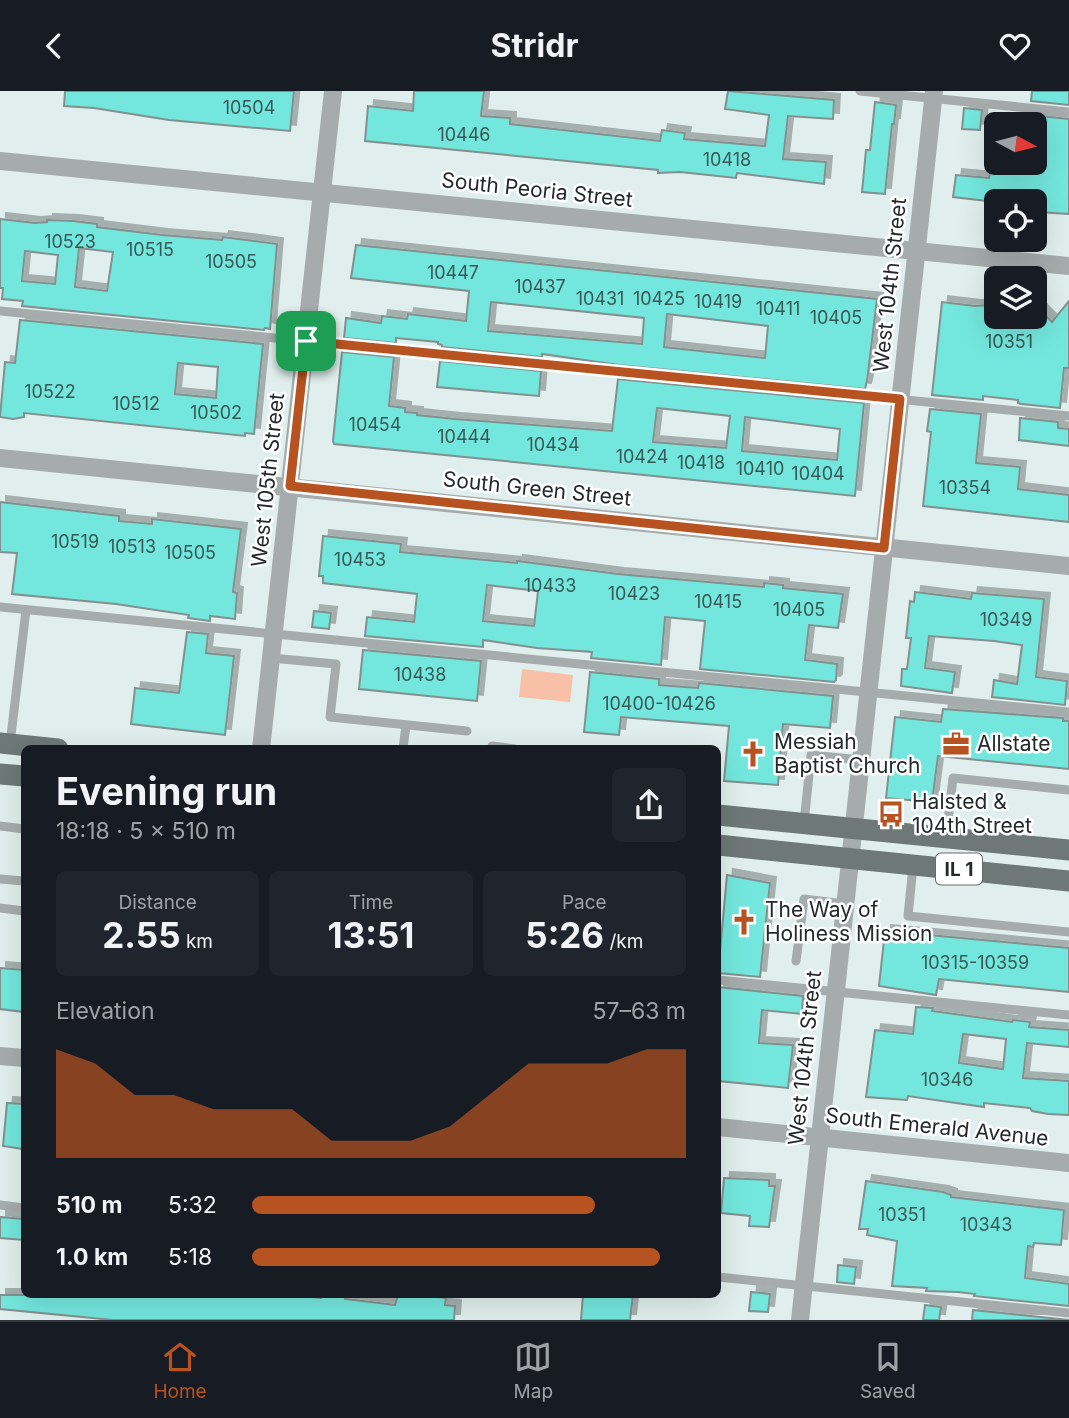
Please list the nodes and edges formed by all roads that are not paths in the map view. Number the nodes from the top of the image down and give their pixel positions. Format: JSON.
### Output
{"nodes":[{"id":1,"x":334,"y":91,"type":"edge"},
{"id":2,"x":860,"y":91,"type":"edge"},
{"id":3,"x":934,"y":95,"type":"edge"},
{"id":4,"x":1069,"y":112,"type":"edge"},
{"id":5,"x":0,"y":160,"type":"edge"},
{"id":6,"x":322,"y":192,"type":"junction"},
{"id":7,"x":916,"y":251,"type":"junction"},
{"id":8,"x":1069,"y":266,"type":"edge"},
{"id":9,"x":0,"y":311,"type":"edge"},
{"id":10,"x":306,"y":341,"type":"junction"},
{"id":11,"x":900,"y":399,"type":"junction"},
{"id":12,"x":1069,"y":416,"type":"edge"},
{"id":13,"x":0,"y":458,"type":"edge"},
{"id":14,"x":290,"y":486,"type":"junction"},
{"id":15,"x":884,"y":548,"type":"junction"},
{"id":16,"x":1069,"y":566,"type":"edge"},
{"id":17,"x":0,"y":607,"type":"edge"},
{"id":18,"x":26,"y":610,"type":"junction"},
{"id":19,"x":274,"y":634,"type":"junction"},
{"id":20,"x":271,"y":658,"type":"junction"},
{"id":21,"x":868,"y":692,"type":"junction"},
{"id":22,"x":1069,"y":712,"type":"edge"},
{"id":23,"x":406,"y":725,"type":"junction"},
{"id":24,"x":467,"y":731,"type":"dead end"},
{"id":25,"x":5,"y":744,"type":"edge"},
{"id":26,"x":261,"y":745,"type":"edge"},
{"id":27,"x":404,"y":745,"type":"edge"},
{"id":28,"x":860,"y":760,"type":"junction"},
{"id":29,"x":0,"y":773,"type":"edge"},
{"id":30,"x":21,"y":776,"type":"edge"},
{"id":31,"x":1069,"y":790,"type":"edge"},
{"id":32,"x":721,"y":815,"type":"edge"},
{"id":33,"x":804,"y":823,"type":"junction"},
{"id":34,"x":0,"y":826,"type":"edge"},
{"id":35,"x":21,"y":828,"type":"edge"},
{"id":36,"x":853,"y":828,"type":"junction"},
{"id":37,"x":946,"y":838,"type":"junction"},
{"id":38,"x":721,"y":845,"type":"edge"},
{"id":39,"x":1069,"y":850,"type":"edge"},
{"id":40,"x":849,"y":858,"type":"junction"},
{"id":41,"x":913,"y":865,"type":"junction"},
{"id":42,"x":0,"y":879,"type":"edge"},
{"id":43,"x":1069,"y":880,"type":"edge"},
{"id":44,"x":21,"y":881,"type":"edge"},
{"id":45,"x":845,"y":904,"type":"junction"},
{"id":46,"x":0,"y":908,"type":"edge"},
{"id":47,"x":21,"y":911,"type":"edge"},
{"id":48,"x":1069,"y":932,"type":"edge"},
{"id":49,"x":796,"y":961,"type":"dead end"},
{"id":50,"x":721,"y":980,"type":"edge"},
{"id":51,"x":835,"y":992,"type":"junction"},
{"id":52,"x":1069,"y":1015,"type":"edge"},
{"id":53,"x":0,"y":1056,"type":"edge"},
{"id":54,"x":21,"y":1058,"type":"edge"},
{"id":55,"x":721,"y":1127,"type":"edge"},
{"id":56,"x":818,"y":1137,"type":"junction"},
{"id":57,"x":1069,"y":1163,"type":"edge"},
{"id":58,"x":0,"y":1205,"type":"edge"},
{"id":59,"x":21,"y":1208,"type":"edge"},
{"id":60,"x":721,"y":1277,"type":"edge"},
{"id":61,"x":804,"y":1286,"type":"junction"},
{"id":62,"x":1069,"y":1313,"type":"edge"},
{"id":63,"x":800,"y":1320,"type":"edge"}],
"edges":[{"from":1,"to":6,"type":"street","name":"West 105th Street"},
{"from":2,"to":3,"type":"lane"},
{"from":3,"to":4,"type":"lane"},
{"from":3,"to":7,"type":"street","name":"West 104th Street"},
{"from":5,"to":6,"type":"street","name":"South Peoria Street"},
{"from":6,"to":7,"type":"street","name":"South Peoria Street"},
{"from":6,"to":10,"type":"street","name":"West 105th Street"},
{"from":7,"to":8,"type":"street","name":"South Peoria Street"},
{"from":7,"to":11,"type":"street","name":"West 104th Street"},
{"from":9,"to":10,"type":"lane"},
{"from":10,"to":11,"type":"lane"},
{"from":10,"to":14,"type":"street","name":"West 105th Street"},
{"from":11,"to":12,"type":"lane"},
{"from":11,"to":15,"type":"street","name":"West 104th Street"},
{"from":13,"to":14,"type":"street","name":"South Green Street"},
{"from":14,"to":15,"type":"street","name":"South Green Street"},
{"from":14,"to":19,"type":"street","name":"West 105th Street"},
{"from":15,"to":16,"type":"street","name":"South Green Street"},
{"from":15,"to":21,"type":"street","name":"West 104th Street"},
{"from":17,"to":18,"type":"lane"},
{"from":18,"to":19,"type":"lane"},
{"from":18,"to":25,"type":"lane"},
{"from":19,"to":20,"type":"street","name":"West 105th Street"},
{"from":19,"to":21,"type":"lane"},
{"from":20,"to":23,"type":"lane"},
{"from":20,"to":26,"type":"street","name":"West 105th Street"},
{"from":21,"to":22,"type":"lane"},
{"from":21,"to":28,"type":"street","name":"West 104th Street"},
{"from":23,"to":24,"type":"lane"},
{"from":23,"to":27,"type":"lane"},
{"from":28,"to":33,"type":"lane"},
{"from":28,"to":36,"type":"street","name":"West 104th Street"},
{"from":29,"to":30,"type":"main road"},
{"from":31,"to":37,"type":"lane"},
{"from":32,"to":33,"type":"main road","number":"IL 1"},
{"from":33,"to":36,"type":"main road","number":"IL 1"},
{"from":34,"to":35,"type":"lane"},
{"from":36,"to":37,"type":"main road","number":"IL 1"},
{"from":36,"to":40,"type":"street","name":"West 104th Street"},
{"from":37,"to":39,"type":"main road","number":"IL 1"},
{"from":38,"to":40,"type":"main road","number":"IL 1"},
{"from":40,"to":41,"type":"main road","number":"IL 1"},
{"from":40,"to":45,"type":"street","name":"West 104th Street"},
{"from":41,"to":43,"type":"main road","number":"IL 1"},
{"from":41,"to":48,"type":"lane"},
{"from":42,"to":44,"type":"lane"},
{"from":45,"to":49,"type":"lane"},
{"from":45,"to":51,"type":"street","name":"West 104th Street"},
{"from":46,"to":47,"type":"lane"},
{"from":50,"to":51,"type":"lane"},
{"from":51,"to":52,"type":"lane"},
{"from":51,"to":56,"type":"street","name":"West 104th Street"},
{"from":53,"to":54,"type":"street"},
{"from":55,"to":56,"type":"street","name":"South Emerald Avenue"},
{"from":56,"to":57,"type":"street","name":"South Emerald Avenue"},
{"from":56,"to":61,"type":"street","name":"West 104th Street"},
{"from":58,"to":59,"type":"lane"},
{"from":60,"to":61,"type":"lane"},
{"from":61,"to":62,"type":"lane"},
{"from":61,"to":63,"type":"street","name":"West 104th Street"}]}
